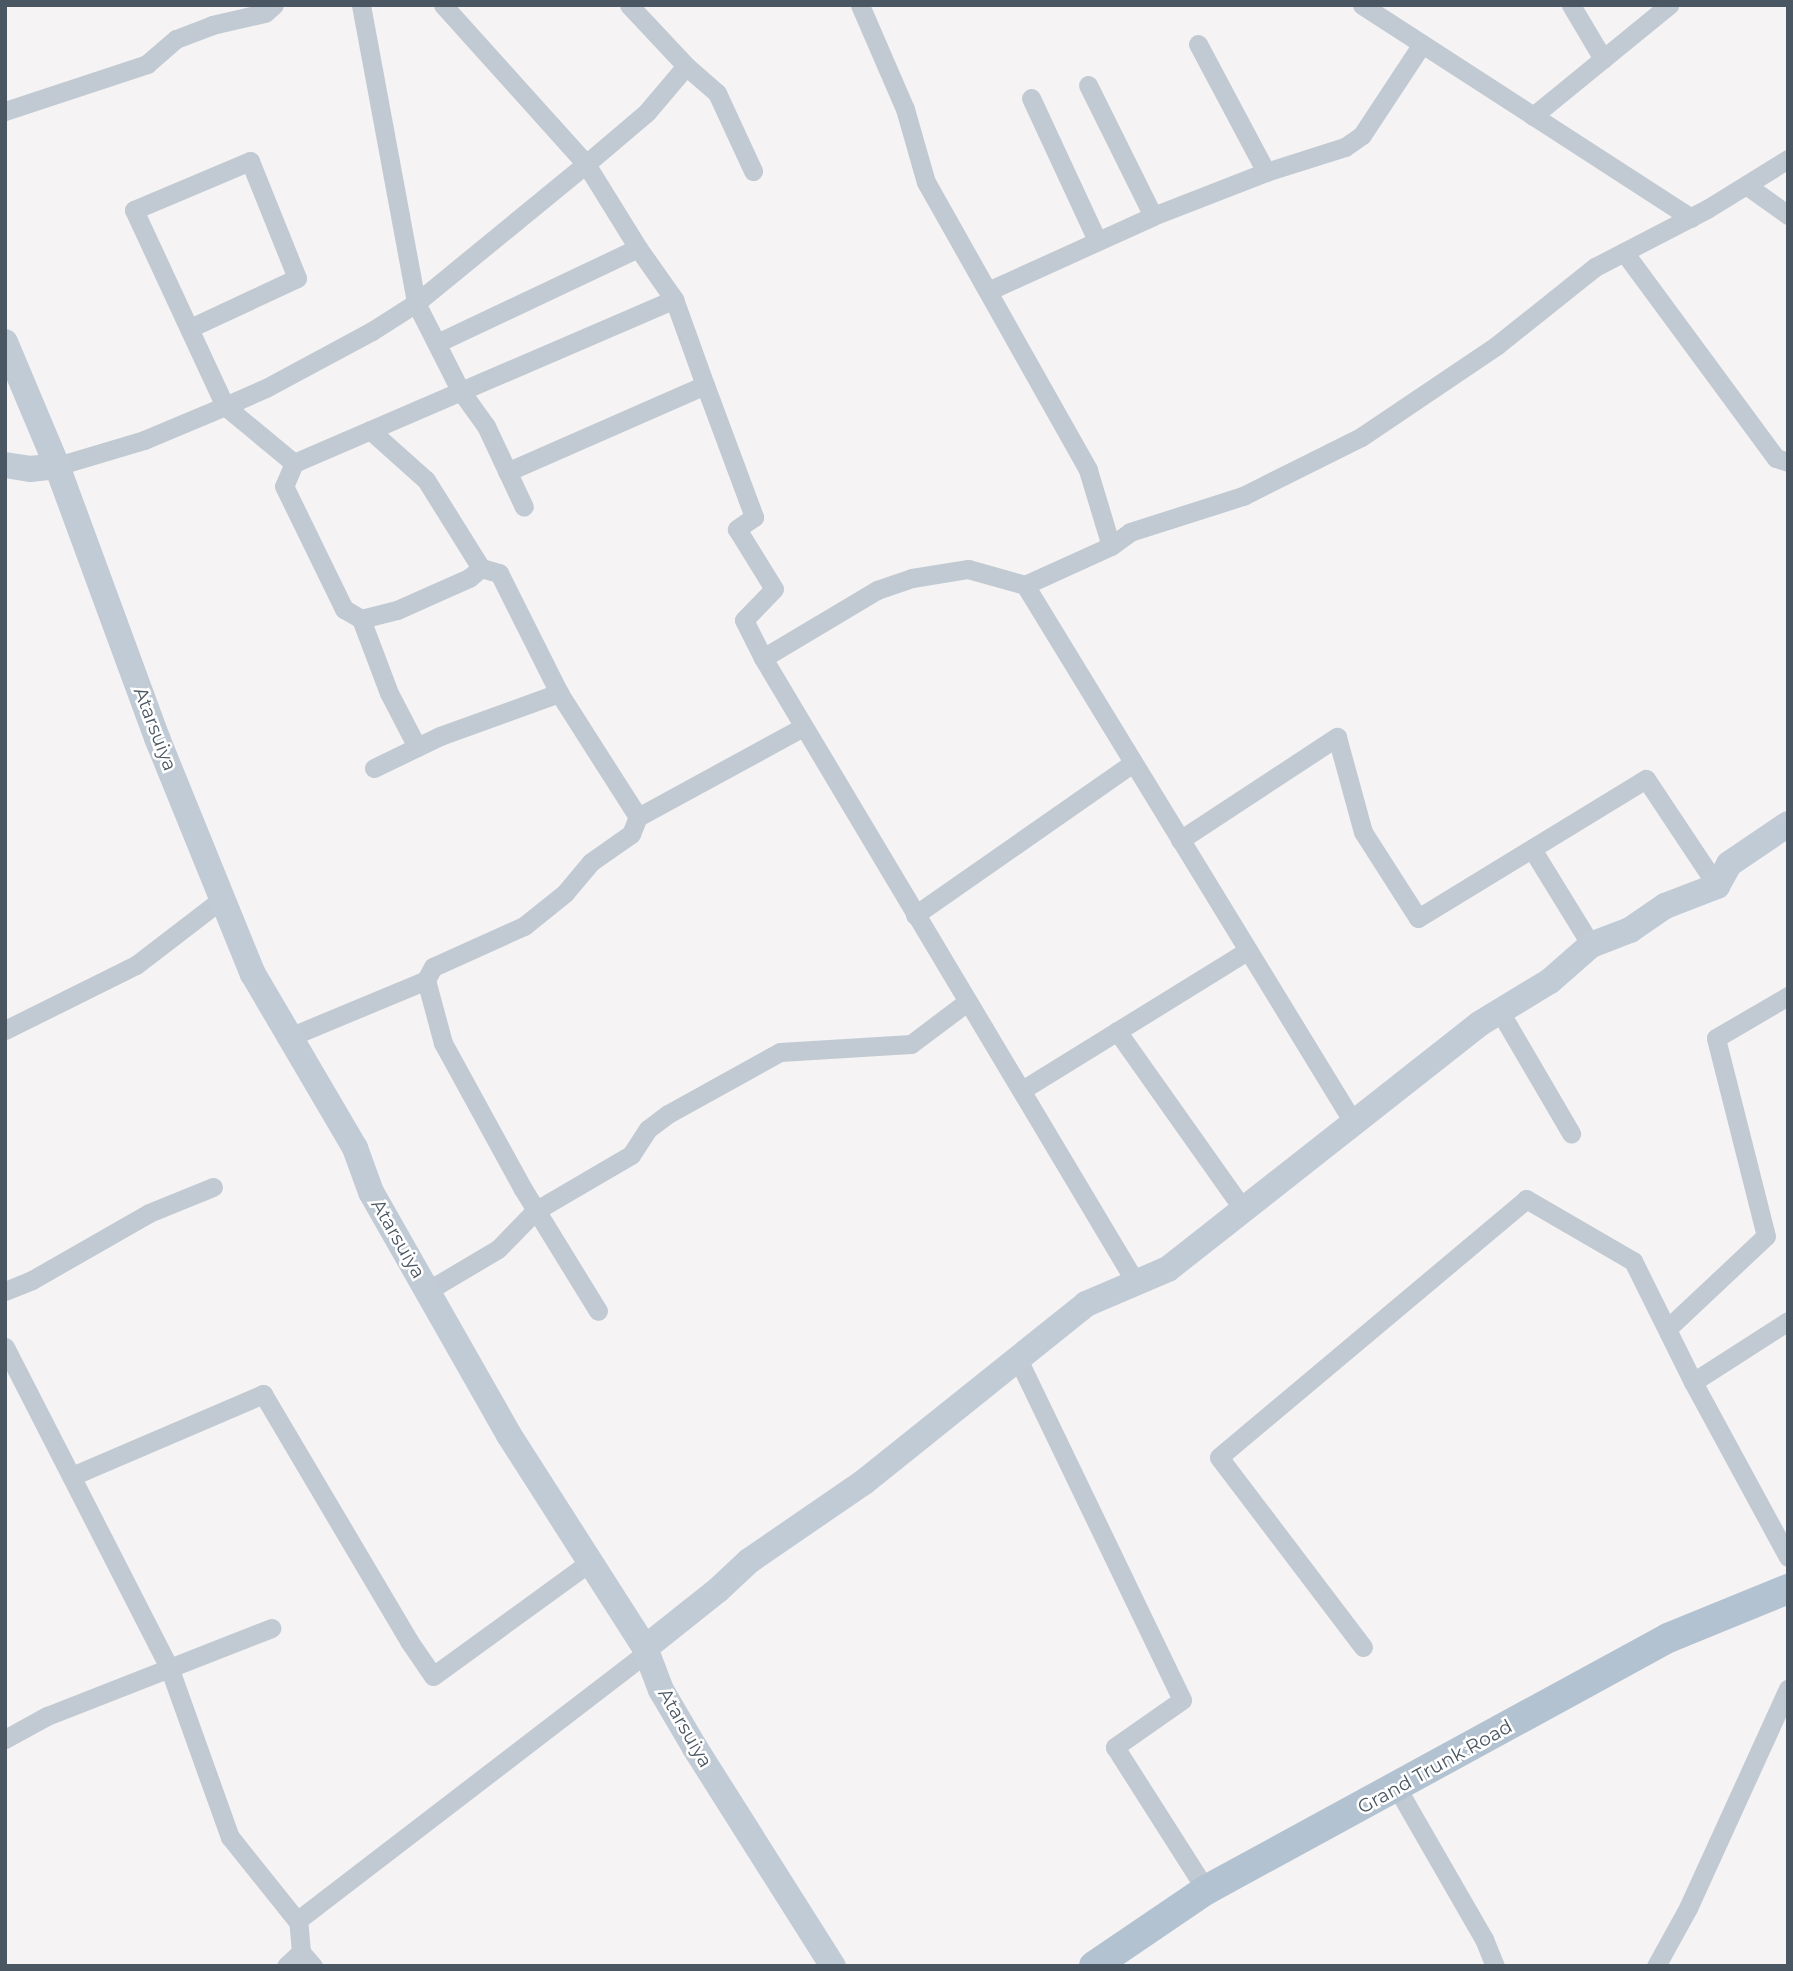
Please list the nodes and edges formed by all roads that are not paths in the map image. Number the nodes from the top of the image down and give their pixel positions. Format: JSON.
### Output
{"nodes":[{"id":1,"x":360,"y":5,"type":"edge"},
{"id":2,"x":443,"y":5,"type":"edge"},
{"id":3,"x":629,"y":5,"type":"edge"},
{"id":4,"x":860,"y":5,"type":"edge"},
{"id":5,"x":1362,"y":5,"type":"edge"},
{"id":6,"x":1571,"y":5,"type":"edge"},
{"id":7,"x":1669,"y":5,"type":"edge"},
{"id":8,"x":267,"y":8,"type":"edge"},
{"id":9,"x":1198,"y":44,"type":"dead end"},
{"id":10,"x":1422,"y":44,"type":"junction"},
{"id":11,"x":1603,"y":59,"type":"junction"},
{"id":12,"x":686,"y":66,"type":"junction"},
{"id":13,"x":1088,"y":85,"type":"dead end"},
{"id":14,"x":1031,"y":98,"type":"dead end"},
{"id":15,"x":5,"y":111,"type":"edge"},
{"id":16,"x":1533,"y":116,"type":"junction"},
{"id":17,"x":1788,"y":159,"type":"edge"},
{"id":18,"x":586,"y":164,"type":"junction"},
{"id":19,"x":753,"y":171,"type":"dead end"},
{"id":20,"x":1266,"y":172,"type":"junction"},
{"id":21,"x":1746,"y":185,"type":"junction"},
{"id":22,"x":1788,"y":215,"type":"edge"},
{"id":23,"x":1153,"y":216,"type":"junction"},
{"id":24,"x":1691,"y":218,"type":"junction"},
{"id":25,"x":1097,"y":240,"type":"junction"},
{"id":26,"x":638,"y":248,"type":"junction"},
{"id":27,"x":1624,"y":252,"type":"junction"},
{"id":28,"x":988,"y":290,"type":"junction"},
{"id":29,"x":674,"y":299,"type":"junction"},
{"id":30,"x":416,"y":303,"type":"junction"},
{"id":31,"x":190,"y":328,"type":"junction"},
{"id":32,"x":5,"y":342,"type":"edge"},
{"id":33,"x":437,"y":343,"type":"junction"},
{"id":34,"x":705,"y":385,"type":"junction"},
{"id":35,"x":460,"y":390,"type":"junction"},
{"id":36,"x":225,"y":406,"type":"junction"},
{"id":37,"x":370,"y":430,"type":"junction"},
{"id":38,"x":1782,"y":460,"type":"edge"},
{"id":39,"x":294,"y":463,"type":"junction"},
{"id":40,"x":5,"y":465,"type":"edge"},
{"id":41,"x":57,"y":466,"type":"junction"},
{"id":42,"x":507,"y":472,"type":"junction"},
{"id":43,"x":1788,"y":480,"type":"edge"},
{"id":44,"x":524,"y":507,"type":"dead end"},
{"id":45,"x":1111,"y":546,"type":"junction"},
{"id":46,"x":481,"y":568,"type":"junction"},
{"id":47,"x":1025,"y":585,"type":"junction"},
{"id":48,"x":361,"y":619,"type":"junction"},
{"id":49,"x":763,"y":658,"type":"junction"},
{"id":50,"x":559,"y":693,"type":"junction"},
{"id":51,"x":803,"y":727,"type":"junction"},
{"id":52,"x":417,"y":747,"type":"junction"},
{"id":53,"x":1133,"y":763,"type":"junction"},
{"id":54,"x":374,"y":768,"type":"dead end"},
{"id":55,"x":638,"y":817,"type":"junction"},
{"id":56,"x":1788,"y":824,"type":"edge"},
{"id":57,"x":1180,"y":841,"type":"junction"},
{"id":58,"x":1532,"y":849,"type":"junction"},
{"id":59,"x":1717,"y":886,"type":"junction"},
{"id":60,"x":222,"y":899,"type":"junction"},
{"id":61,"x":915,"y":915,"type":"junction"},
{"id":62,"x":1591,"y":945,"type":"junction"},
{"id":63,"x":1247,"y":951,"type":"junction"},
{"id":64,"x":426,"y":980,"type":"junction"},
{"id":65,"x":1788,"y":996,"type":"edge"},
{"id":66,"x":967,"y":1002,"type":"junction"},
{"id":67,"x":1499,"y":1010,"type":"junction"},
{"id":68,"x":5,"y":1030,"type":"edge"},
{"id":69,"x":1117,"y":1031,"type":"junction"},
{"id":70,"x":287,"y":1038,"type":"junction"},
{"id":71,"x":1021,"y":1090,"type":"junction"},
{"id":72,"x":1353,"y":1122,"type":"junction"},
{"id":73,"x":1571,"y":1133,"type":"dead end"},
{"id":74,"x":213,"y":1187,"type":"dead end"},
{"id":75,"x":1243,"y":1209,"type":"junction"},
{"id":76,"x":535,"y":1210,"type":"junction"},
{"id":77,"x":1136,"y":1283,"type":"junction"},
{"id":78,"x":5,"y":1291,"type":"edge"},
{"id":79,"x":427,"y":1291,"type":"junction"},
{"id":80,"x":597,"y":1311,"type":"dead end"},
{"id":81,"x":1788,"y":1321,"type":"edge"},
{"id":82,"x":1668,"y":1328,"type":"junction"},
{"id":83,"x":5,"y":1346,"type":"edge"},
{"id":84,"x":1018,"y":1359,"type":"junction"},
{"id":85,"x":1693,"y":1382,"type":"junction"},
{"id":86,"x":72,"y":1476,"type":"junction"},
{"id":87,"x":1788,"y":1557,"type":"edge"},
{"id":88,"x":590,"y":1562,"type":"junction"},
{"id":89,"x":1788,"y":1589,"type":"edge"},
{"id":90,"x":271,"y":1628,"type":"dead end"},
{"id":91,"x":1363,"y":1647,"type":"dead end"},
{"id":92,"x":646,"y":1651,"type":"junction"},
{"id":93,"x":169,"y":1667,"type":"junction"},
{"id":94,"x":1788,"y":1689,"type":"edge"},
{"id":95,"x":5,"y":1739,"type":"edge"},
{"id":96,"x":1397,"y":1788,"type":"junction"},
{"id":97,"x":1206,"y":1890,"type":"junction"},
{"id":98,"x":298,"y":1922,"type":"junction"},
{"id":99,"x":307,"y":1960,"type":"edge"},
{"id":100,"x":286,"y":1966,"type":"edge"},
{"id":101,"x":832,"y":1966,"type":"edge"},
{"id":102,"x":1094,"y":1966,"type":"edge"},
{"id":103,"x":1495,"y":1966,"type":"edge"},
{"id":104,"x":1656,"y":1966,"type":"edge"}],
"edges":[{"from":1,"to":30,"type":"street"},
{"from":2,"to":18,"type":"street"},
{"from":3,"to":12,"type":"street"},
{"from":4,"to":28,"type":"street"},
{"from":5,"to":10,"type":"street"},
{"from":6,"to":11,"type":"street"},
{"from":7,"to":11,"type":"street"},
{"from":8,"to":15,"type":"street"},
{"from":9,"to":20,"type":"street"},
{"from":10,"to":16,"type":"street"},
{"from":10,"to":20,"type":"street"},
{"from":11,"to":16,"type":"street"},
{"from":12,"to":18,"type":"street"},
{"from":12,"to":19,"type":"street"},
{"from":13,"to":23,"type":"street"},
{"from":14,"to":25,"type":"street"},
{"from":16,"to":24,"type":"street"},
{"from":17,"to":21,"type":"street"},
{"from":18,"to":26,"type":"street"},
{"from":18,"to":30,"type":"street"},
{"from":20,"to":23,"type":"street"},
{"from":21,"to":22,"type":"street"},
{"from":21,"to":24,"type":"street"},
{"from":23,"to":25,"type":"street"},
{"from":24,"to":27,"type":"street"},
{"from":25,"to":28,"type":"street"},
{"from":26,"to":29,"type":"street"},
{"from":26,"to":33,"type":"street"},
{"from":27,"to":38,"type":"street"},
{"from":27,"to":45,"type":"street"},
{"from":28,"to":45,"type":"street"},
{"from":29,"to":34,"type":"street"},
{"from":29,"to":35,"type":"street"},
{"from":30,"to":33,"type":"street"},
{"from":30,"to":36,"type":"street"},
{"from":31,"to":31,"type":"street"},
{"from":31,"to":36,"type":"street"},
{"from":32,"to":41,"type":"street","name":"Atarsuiya"},
{"from":33,"to":35,"type":"street"},
{"from":34,"to":42,"type":"street"},
{"from":34,"to":49,"type":"street"},
{"from":35,"to":37,"type":"street"},
{"from":35,"to":42,"type":"street"},
{"from":36,"to":39,"type":"street"},
{"from":36,"to":41,"type":"street"},
{"from":37,"to":39,"type":"street"},
{"from":37,"to":46,"type":"street"},
{"from":38,"to":43,"type":"street"},
{"from":39,"to":48,"type":"street"},
{"from":40,"to":41,"type":"street"},
{"from":41,"to":60,"type":"street","name":"Atarsuiya"},
{"from":42,"to":44,"type":"street"},
{"from":45,"to":47,"type":"street"},
{"from":46,"to":48,"type":"street"},
{"from":46,"to":50,"type":"street"},
{"from":47,"to":49,"type":"street"},
{"from":47,"to":53,"type":"street"},
{"from":48,"to":52,"type":"street"},
{"from":49,"to":51,"type":"street"},
{"from":50,"to":52,"type":"street"},
{"from":50,"to":55,"type":"street"},
{"from":51,"to":55,"type":"street"},
{"from":51,"to":61,"type":"street"},
{"from":52,"to":54,"type":"street"},
{"from":53,"to":57,"type":"street"},
{"from":53,"to":61,"type":"street"},
{"from":55,"to":64,"type":"street"},
{"from":56,"to":59,"type":"street"},
{"from":57,"to":58,"type":"street"},
{"from":57,"to":63,"type":"street"},
{"from":58,"to":59,"type":"street"},
{"from":58,"to":62,"type":"street"},
{"from":59,"to":62,"type":"street"},
{"from":60,"to":68,"type":"street"},
{"from":60,"to":70,"type":"street","name":"Atarsuiya"},
{"from":61,"to":66,"type":"street"},
{"from":62,"to":67,"type":"street"},
{"from":63,"to":69,"type":"street"},
{"from":63,"to":72,"type":"street"},
{"from":64,"to":70,"type":"street"},
{"from":64,"to":76,"type":"street"},
{"from":65,"to":82,"type":"street"},
{"from":66,"to":71,"type":"street"},
{"from":66,"to":76,"type":"street"},
{"from":67,"to":72,"type":"street"},
{"from":67,"to":73,"type":"street"},
{"from":69,"to":71,"type":"street"},
{"from":69,"to":75,"type":"street"},
{"from":70,"to":79,"type":"street","name":"Atarsuiya"},
{"from":71,"to":77,"type":"street"},
{"from":72,"to":75,"type":"street"},
{"from":74,"to":78,"type":"street"},
{"from":75,"to":77,"type":"street"},
{"from":76,"to":79,"type":"street"},
{"from":76,"to":80,"type":"street"},
{"from":77,"to":84,"type":"street"},
{"from":79,"to":88,"type":"street","name":"Atarsuiya"},
{"from":81,"to":85,"type":"street"},
{"from":82,"to":85,"type":"street"},
{"from":82,"to":91,"type":"street"},
{"from":83,"to":86,"type":"street"},
{"from":84,"to":92,"type":"street"},
{"from":84,"to":97,"type":"street"},
{"from":85,"to":87,"type":"street"},
{"from":86,"to":88,"type":"street"},
{"from":86,"to":93,"type":"street"},
{"from":88,"to":92,"type":"street","name":"Atarsuiya"},
{"from":89,"to":96,"type":"main road","name":"Grand Trunk Road"},
{"from":90,"to":93,"type":"street"},
{"from":92,"to":98,"type":"street"},
{"from":92,"to":101,"type":"street","name":"Atarsuiya"},
{"from":93,"to":95,"type":"street"},
{"from":93,"to":98,"type":"street"},
{"from":94,"to":104,"type":"street"},
{"from":96,"to":97,"type":"main road","name":"Grand Trunk Road"},
{"from":96,"to":103,"type":"street"},
{"from":97,"to":102,"type":"main road","name":"Grand Trunk Road"},
{"from":98,"to":99,"type":"street"},
{"from":99,"to":100,"type":"street"}]}
